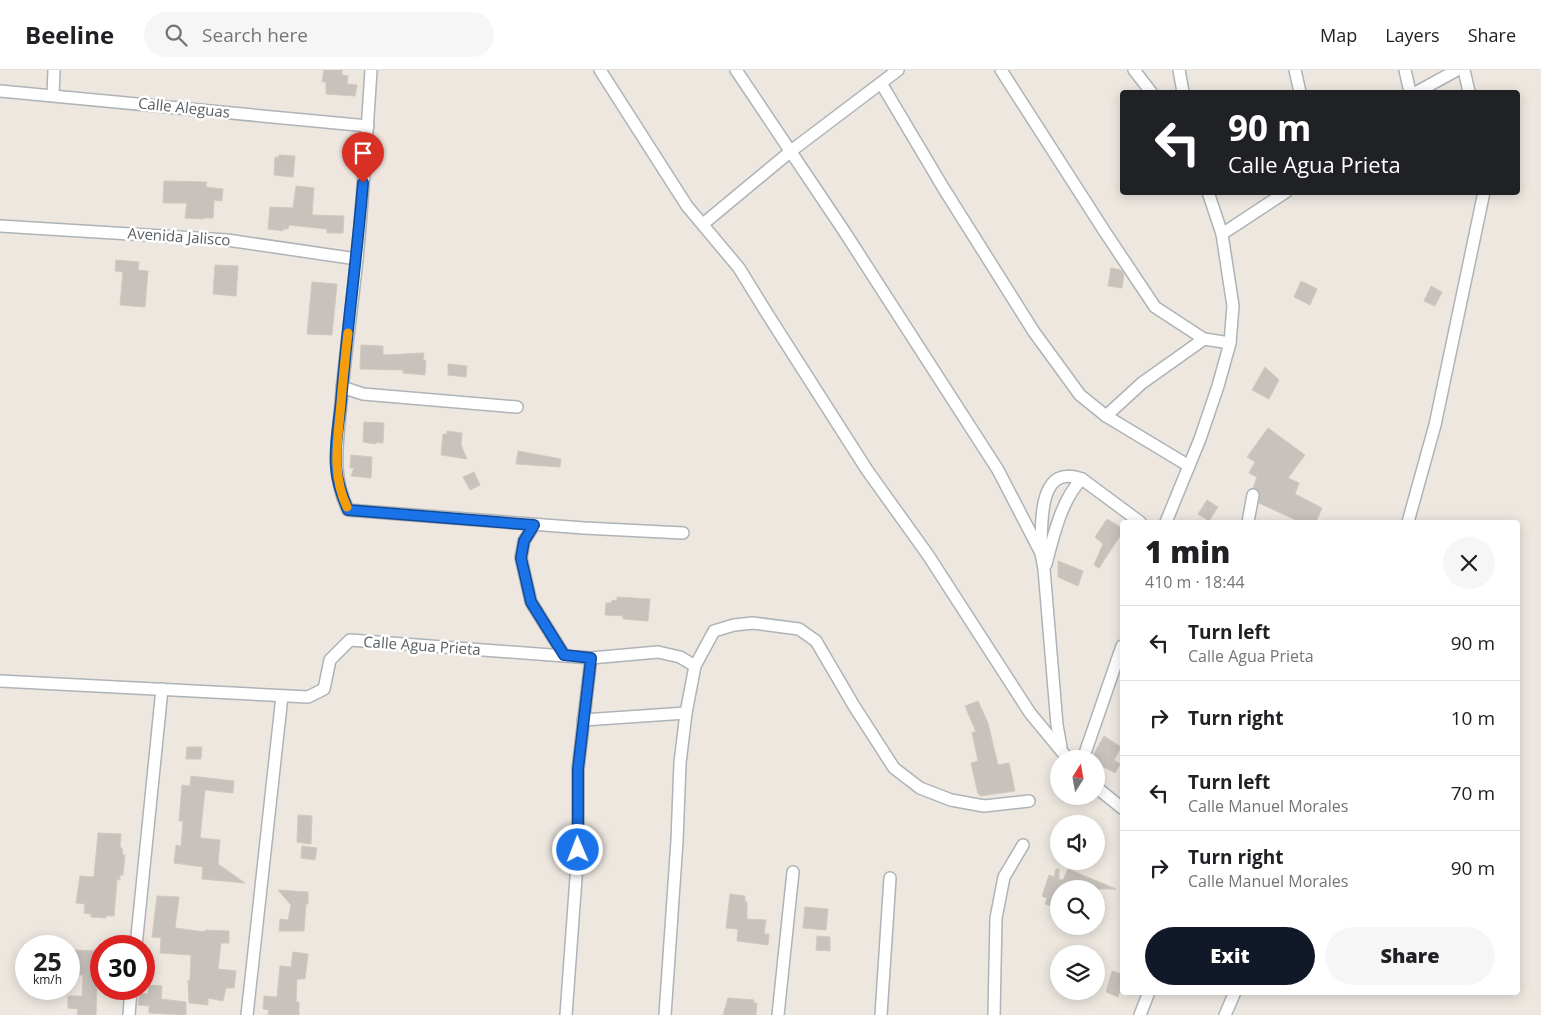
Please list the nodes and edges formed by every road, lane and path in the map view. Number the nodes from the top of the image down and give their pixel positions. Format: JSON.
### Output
{"nodes":[{"id":1,"x":54,"y":70,"type":"edge"},
{"id":2,"x":371,"y":70,"type":"edge"},
{"id":3,"x":600,"y":70,"type":"edge"},
{"id":4,"x":736,"y":70,"type":"edge"},
{"id":5,"x":898,"y":70,"type":"edge"},
{"id":6,"x":1001,"y":70,"type":"edge"},
{"id":7,"x":1134,"y":70,"type":"edge"},
{"id":8,"x":1178,"y":70,"type":"edge"},
{"id":9,"x":1295,"y":70,"type":"edge"},
{"id":10,"x":1404,"y":70,"type":"edge"},
{"id":11,"x":1457,"y":70,"type":"edge"},
{"id":12,"x":1464,"y":70,"type":"edge"},
{"id":13,"x":881,"y":83,"type":"junction"},
{"id":14,"x":1149,"y":90,"type":"edge"},
{"id":15,"x":1183,"y":90,"type":"edge"},
{"id":16,"x":1300,"y":90,"type":"edge"},
{"id":17,"x":1409,"y":90,"type":"edge"},
{"id":18,"x":1421,"y":90,"type":"edge"},
{"id":19,"x":1469,"y":90,"type":"edge"},
{"id":20,"x":0,"y":91,"type":"edge"},
{"id":21,"x":53,"y":95,"type":"junction"},
{"id":22,"x":368,"y":126,"type":"junction"},
{"id":23,"x":791,"y":151,"type":"junction"},
{"id":24,"x":1209,"y":195,"type":"edge"},
{"id":25,"x":1281,"y":195,"type":"edge"},
{"id":26,"x":1483,"y":195,"type":"edge"},
{"id":27,"x":703,"y":224,"type":"junction"},
{"id":28,"x":0,"y":226,"type":"edge"},
{"id":29,"x":1222,"y":234,"type":"junction"},
{"id":30,"x":357,"y":258,"type":"junction"},
{"id":31,"x":1204,"y":339,"type":"junction"},
{"id":32,"x":1230,"y":343,"type":"junction"},
{"id":33,"x":342,"y":387,"type":"junction"},
{"id":34,"x":517,"y":407,"type":"dead end"},
{"id":35,"x":1106,"y":416,"type":"junction"},
{"id":36,"x":1189,"y":466,"type":"junction"},
{"id":37,"x":1082,"y":479,"type":"junction"},
{"id":38,"x":1252,"y":495,"type":"dead end"},
{"id":39,"x":1137,"y":520,"type":"edge"},
{"id":40,"x":1167,"y":520,"type":"edge"},
{"id":41,"x":1248,"y":520,"type":"edge"},
{"id":42,"x":1409,"y":520,"type":"edge"},
{"id":43,"x":534,"y":525,"type":"junction"},
{"id":44,"x":683,"y":533,"type":"dead end"},
{"id":45,"x":1041,"y":553,"type":"junction"},
{"id":46,"x":1044,"y":569,"type":"junction"},
{"id":47,"x":1120,"y":652,"type":"edge"},
{"id":48,"x":564,"y":655,"type":"junction"},
{"id":49,"x":591,"y":658,"type":"junction"},
{"id":50,"x":695,"y":666,"type":"junction"},
{"id":51,"x":0,"y":681,"type":"edge"},
{"id":52,"x":162,"y":689,"type":"junction"},
{"id":53,"x":282,"y":696,"type":"junction"},
{"id":54,"x":686,"y":713,"type":"junction"},
{"id":55,"x":583,"y":720,"type":"junction"},
{"id":56,"x":1061,"y":750,"type":"edge"},
{"id":57,"x":1063,"y":750,"type":"edge"},
{"id":58,"x":1086,"y":750,"type":"edge"},
{"id":59,"x":1105,"y":794,"type":"edge"},
{"id":60,"x":1030,"y":801,"type":"dead end"},
{"id":61,"x":1120,"y":806,"type":"edge"},
{"id":62,"x":1023,"y":845,"type":"dead end"},
{"id":63,"x":793,"y":872,"type":"dead end"},
{"id":64,"x":890,"y":878,"type":"dead end"},
{"id":65,"x":137,"y":935,"type":"edge"},
{"id":66,"x":1148,"y":995,"type":"edge"},
{"id":67,"x":1234,"y":995,"type":"edge"},
{"id":68,"x":130,"y":1000,"type":"edge"},
{"id":69,"x":129,"y":1015,"type":"edge"},
{"id":70,"x":247,"y":1015,"type":"edge"},
{"id":71,"x":566,"y":1015,"type":"edge"},
{"id":72,"x":665,"y":1015,"type":"edge"},
{"id":73,"x":778,"y":1015,"type":"edge"},
{"id":74,"x":881,"y":1015,"type":"edge"},
{"id":75,"x":994,"y":1015,"type":"edge"},
{"id":76,"x":1140,"y":1015,"type":"edge"},
{"id":77,"x":1224,"y":1015,"type":"edge"}],
"edges":[{"from":1,"to":21,"type":"street"},
{"from":2,"to":22,"type":"street"},
{"from":3,"to":27,"type":"street"},
{"from":4,"to":23,"type":"street"},
{"from":5,"to":13,"type":"street"},
{"from":6,"to":31,"type":"street"},
{"from":7,"to":14,"type":"street"},
{"from":8,"to":15,"type":"street"},
{"from":9,"to":16,"type":"street"},
{"from":10,"to":17,"type":"street"},
{"from":11,"to":18,"type":"street"},
{"from":12,"to":19,"type":"street"},
{"from":13,"to":23,"type":"street"},
{"from":13,"to":35,"type":"street"},
{"from":20,"to":21,"type":"street","name":"Calle Aleguas"},
{"from":21,"to":22,"type":"street","name":"Calle Aleguas"},
{"from":22,"to":30,"type":"street"},
{"from":23,"to":27,"type":"street"},
{"from":23,"to":45,"type":"street"},
{"from":24,"to":29,"type":"street"},
{"from":25,"to":29,"type":"street"},
{"from":26,"to":42,"type":"street"},
{"from":27,"to":56,"type":"street"},
{"from":28,"to":30,"type":"street","name":"Avenida Jalisco"},
{"from":29,"to":32,"type":"street"},
{"from":30,"to":33,"type":"street"},
{"from":31,"to":32,"type":"street"},
{"from":31,"to":35,"type":"street"},
{"from":32,"to":36,"type":"street"},
{"from":33,"to":34,"type":"street"},
{"from":33,"to":43,"type":"street"},
{"from":35,"to":36,"type":"street"},
{"from":36,"to":40,"type":"street"},
{"from":37,"to":39,"type":"street"},
{"from":37,"to":45,"type":"street"},
{"from":37,"to":46,"type":"street"},
{"from":38,"to":41,"type":"street"},
{"from":43,"to":44,"type":"street"},
{"from":43,"to":48,"type":"street"},
{"from":45,"to":46,"type":"street"},
{"from":46,"to":57,"type":"street"},
{"from":47,"to":58,"type":"street"},
{"from":48,"to":49,"type":"street","name":"Calle Agua Prieta"},
{"from":48,"to":53,"type":"street","name":"Calle Agua Prieta"},
{"from":49,"to":50,"type":"street","name":"Calle Agua Prieta"},
{"from":49,"to":55,"type":"street"},
{"from":50,"to":54,"type":"street"},
{"from":50,"to":60,"type":"street"},
{"from":51,"to":52,"type":"street","name":"Calle Agua Prieta"},
{"from":52,"to":53,"type":"street","name":"Calle Agua Prieta"},
{"from":52,"to":65,"type":"street"},
{"from":53,"to":70,"type":"street"},
{"from":54,"to":55,"type":"street"},
{"from":54,"to":72,"type":"street"},
{"from":55,"to":71,"type":"street"},
{"from":59,"to":61,"type":"street"},
{"from":62,"to":75,"type":"street"},
{"from":63,"to":73,"type":"street"},
{"from":64,"to":74,"type":"street"},
{"from":66,"to":76,"type":"street"},
{"from":67,"to":77,"type":"street"},
{"from":68,"to":69,"type":"street"}]}
